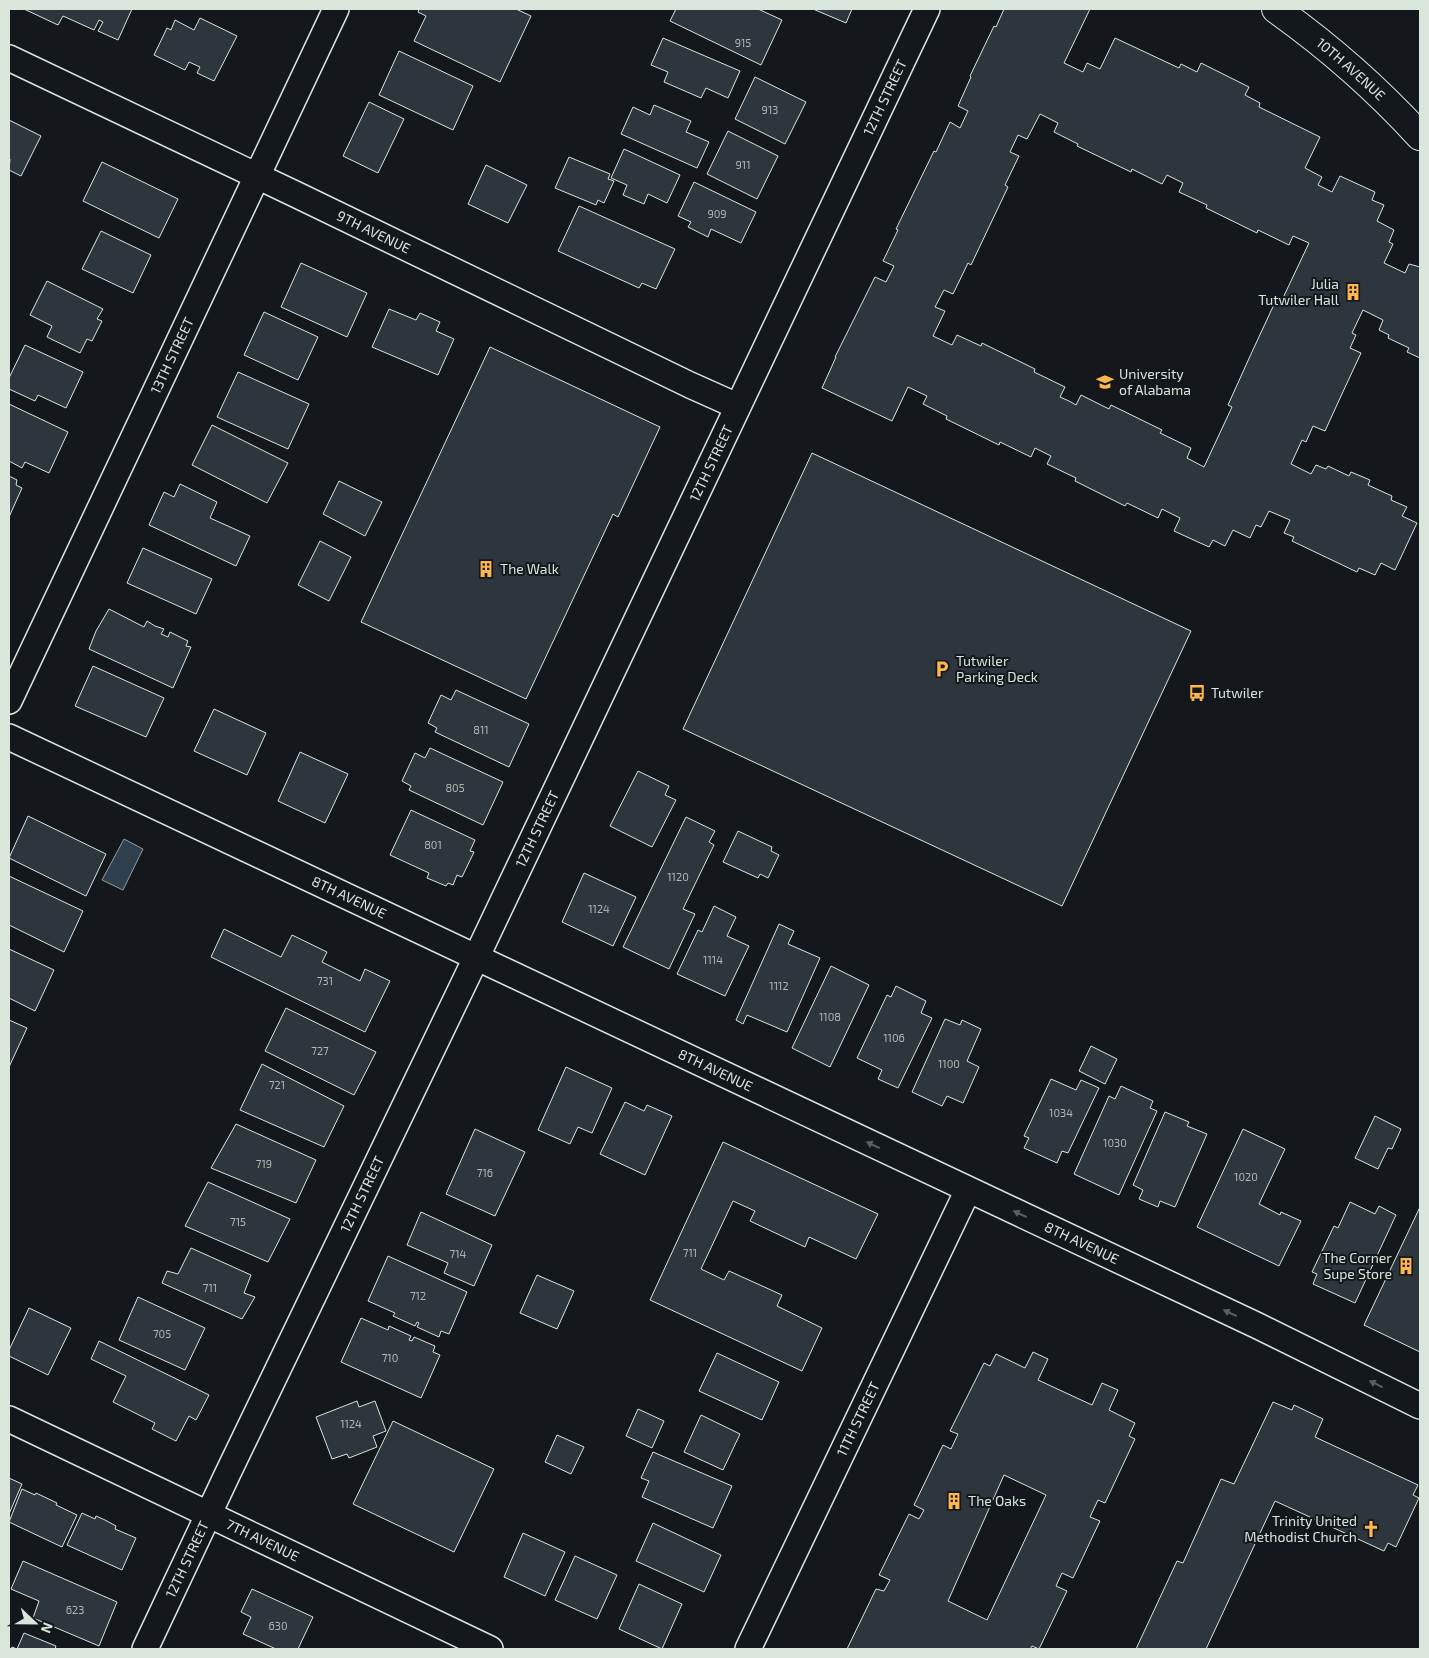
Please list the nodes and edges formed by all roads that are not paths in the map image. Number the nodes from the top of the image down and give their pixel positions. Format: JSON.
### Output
{"nodes":[{"id":1,"x":336,"y":9,"type":"edge"},
{"id":2,"x":927,"y":9,"type":"edge"},
{"id":3,"x":1276,"y":9,"type":"edge"},
{"id":4,"x":9,"y":58,"type":"edge"},
{"id":5,"x":1420,"y":136,"type":"edge"},
{"id":6,"x":257,"y":176,"type":"junction"},
{"id":7,"x":737,"y":406,"type":"junction"},
{"id":8,"x":9,"y":701,"type":"edge"},
{"id":9,"x":9,"y":737,"type":"edge"},
{"id":10,"x":476,"y":958,"type":"junction"},
{"id":11,"x":968,"y":1190,"type":"junction"},
{"id":12,"x":1420,"y":1406,"type":"edge"},
{"id":13,"x":9,"y":1419,"type":"edge"},
{"id":14,"x":209,"y":1514,"type":"junction"},
{"id":15,"x":146,"y":1649,"type":"edge"},
{"id":16,"x":490,"y":1649,"type":"edge"},
{"id":17,"x":748,"y":1649,"type":"edge"}],
"edges":[{"from":1,"to":6,"type":"street","name":"13TH STREET"},
{"from":2,"to":7,"type":"street","name":"12TH STREET"},
{"from":3,"to":5,"type":"main road","name":"10TH AVENUE"},
{"from":4,"to":6,"type":"street","name":"9TH AVENUE"},
{"from":6,"to":7,"type":"street","name":"9TH AVENUE"},
{"from":6,"to":8,"type":"street","name":"13TH STREET"},
{"from":7,"to":10,"type":"street","name":"12TH STREET"},
{"from":9,"to":10,"type":"street","name":"8TH AVENUE"},
{"from":11,"to":10,"type":"street","name":"8TH AVENUE","one_way":true},
{"from":10,"to":14,"type":"street","name":"12TH STREET"},
{"from":12,"to":11,"type":"street","name":"8TH AVENUE","one_way":true},
{"from":11,"to":17,"type":"street","name":"11TH STREET"},
{"from":13,"to":14,"type":"street","name":"7TH AVENUE"},
{"from":14,"to":15,"type":"street","name":"12TH STREET"},
{"from":14,"to":16,"type":"street","name":"7TH AVENUE"}]}
